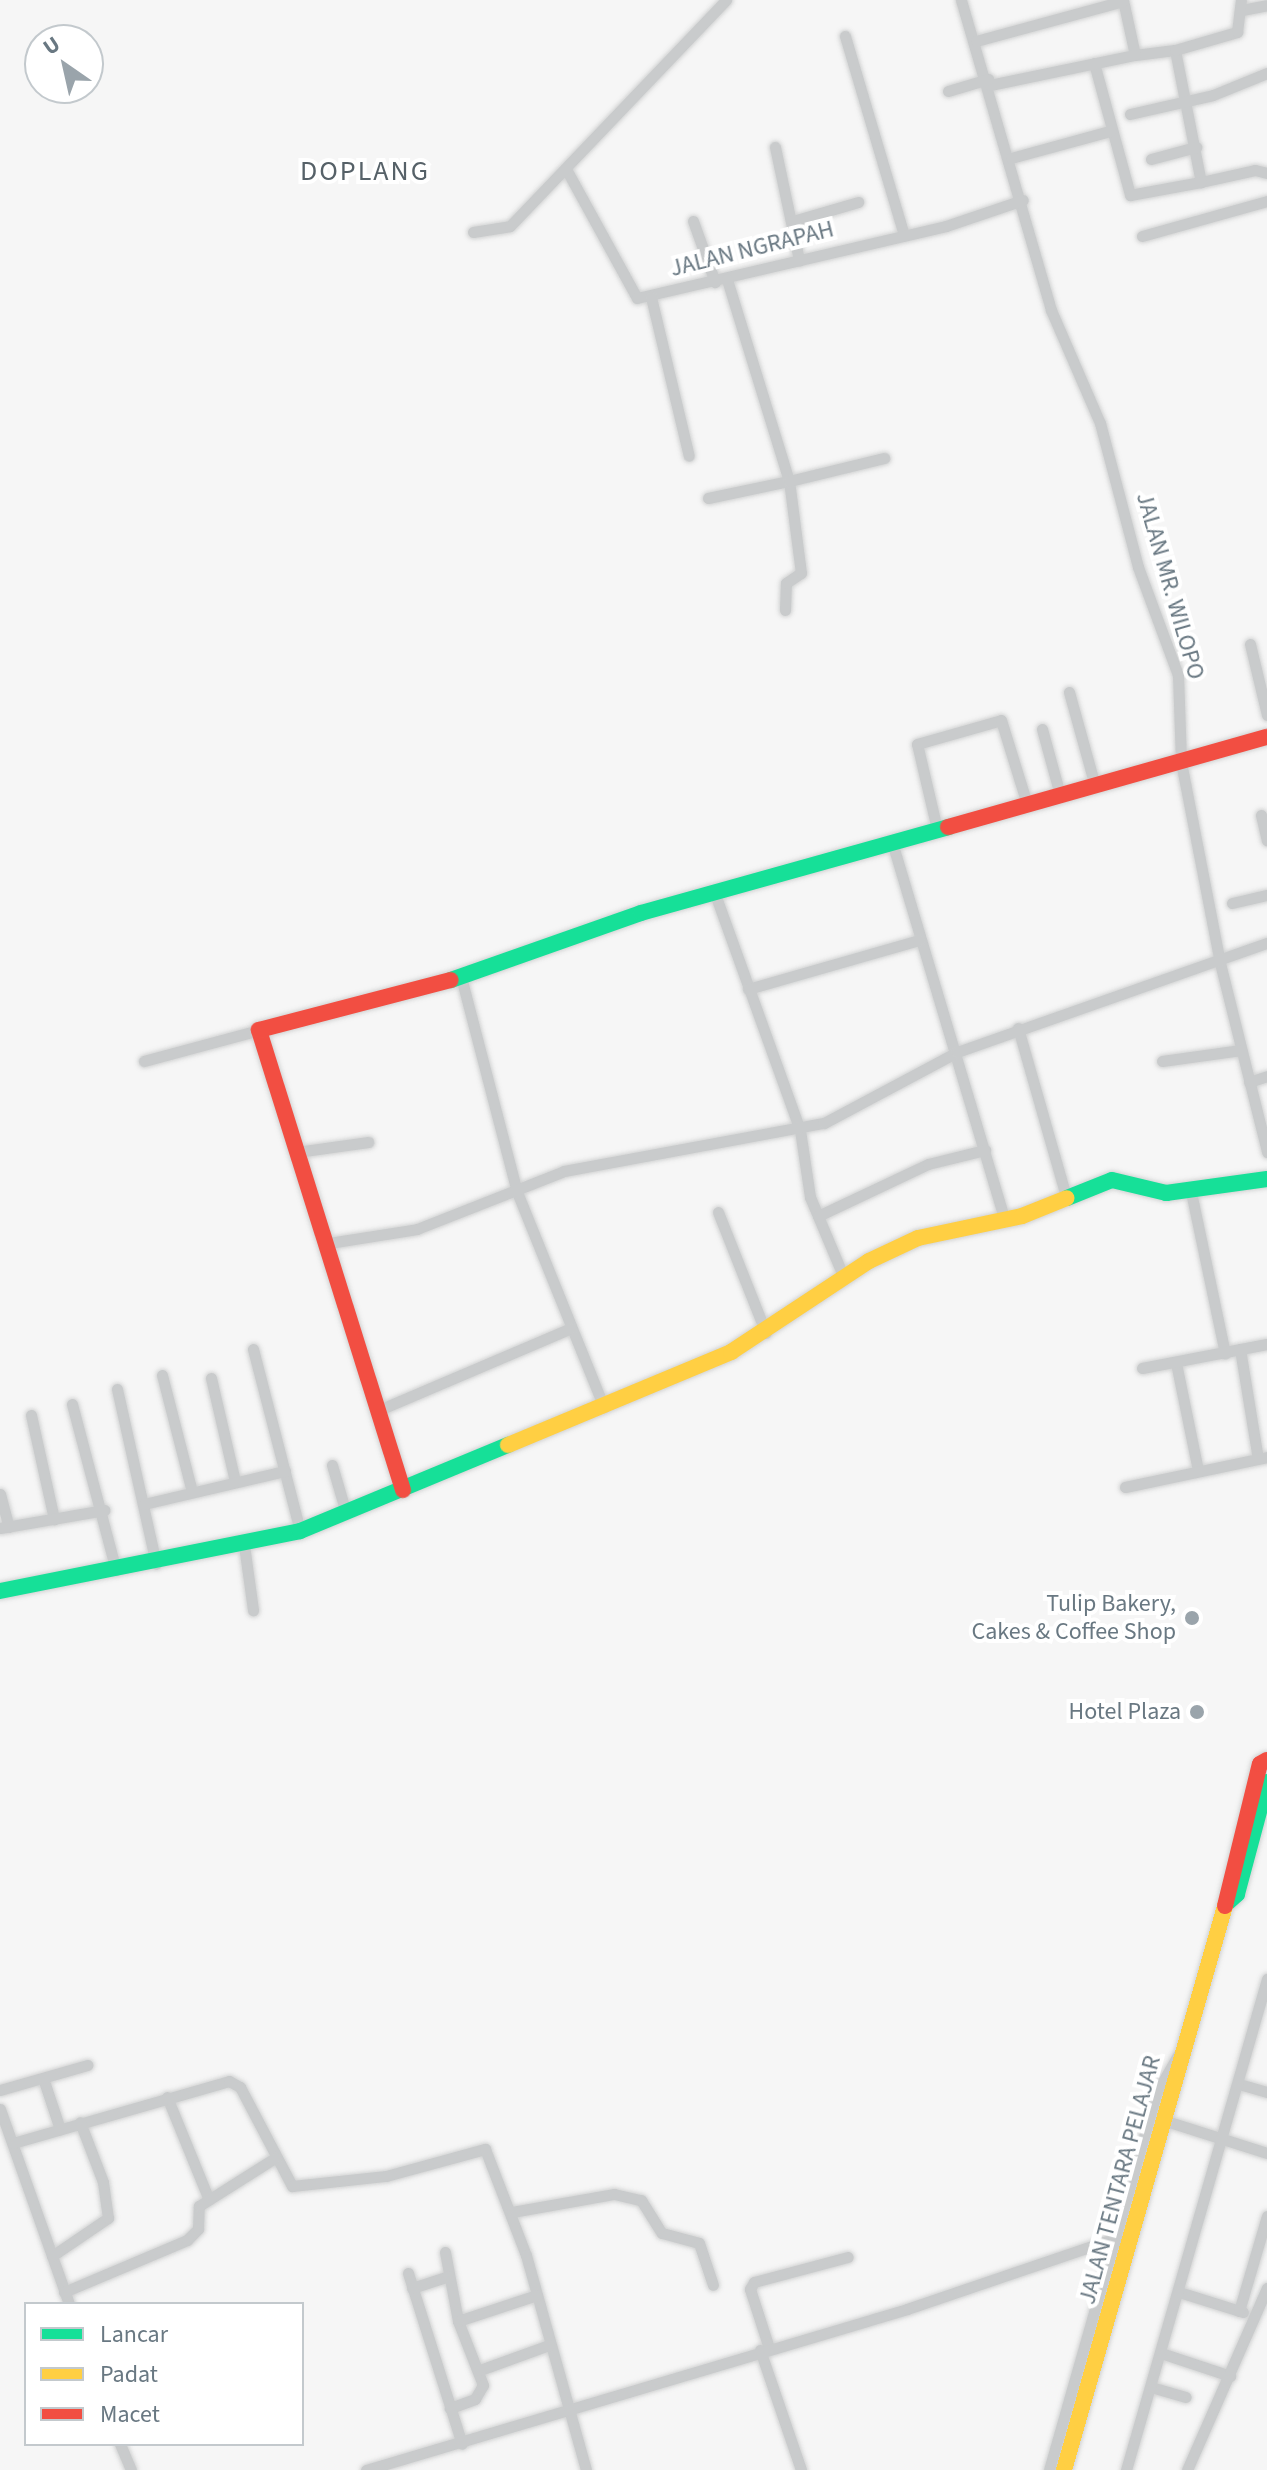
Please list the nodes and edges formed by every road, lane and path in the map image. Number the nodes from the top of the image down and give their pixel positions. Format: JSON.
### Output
{"nodes":[{"id":1,"x":726,"y":0,"type":"edge"},
{"id":2,"x":961,"y":0,"type":"edge"},
{"id":3,"x":1123,"y":0,"type":"edge"},
{"id":4,"x":1241,"y":5,"type":"edge"},
{"id":5,"x":1267,"y":5,"type":"edge"},
{"id":6,"x":845,"y":36,"type":"dead end"},
{"id":7,"x":976,"y":41,"type":"junction"},
{"id":8,"x":1175,"y":50,"type":"junction"},
{"id":9,"x":1135,"y":55,"type":"junction"},
{"id":10,"x":1094,"y":63,"type":"junction"},
{"id":11,"x":1267,"y":73,"type":"edge"},
{"id":12,"x":989,"y":82,"type":"junction"},
{"id":13,"x":948,"y":91,"type":"dead end"},
{"id":14,"x":1188,"y":102,"type":"junction"},
{"id":15,"x":1130,"y":114,"type":"dead end"},
{"id":16,"x":1110,"y":131,"type":"junction"},
{"id":17,"x":775,"y":147,"type":"dead end"},
{"id":18,"x":1196,"y":147,"type":"junction"},
{"id":19,"x":1011,"y":158,"type":"junction"},
{"id":20,"x":1151,"y":159,"type":"dead end"},
{"id":21,"x":566,"y":169,"type":"junction"},
{"id":22,"x":1267,"y":173,"type":"edge"},
{"id":23,"x":1201,"y":182,"type":"junction"},
{"id":24,"x":1023,"y":200,"type":"junction"},
{"id":25,"x":1267,"y":201,"type":"edge"},
{"id":26,"x":858,"y":202,"type":"dead end"},
{"id":27,"x":693,"y":221,"type":"dead end"},
{"id":28,"x":793,"y":221,"type":"junction"},
{"id":29,"x":473,"y":232,"type":"dead end"},
{"id":30,"x":904,"y":235,"type":"junction"},
{"id":31,"x":1142,"y":236,"type":"dead end"},
{"id":32,"x":799,"y":260,"type":"junction"},
{"id":33,"x":721,"y":280,"type":"junction"},
{"id":34,"x":651,"y":297,"type":"junction"},
{"id":35,"x":689,"y":456,"type":"dead end"},
{"id":36,"x":884,"y":458,"type":"dead end"},
{"id":37,"x":789,"y":481,"type":"junction"},
{"id":38,"x":708,"y":498,"type":"dead end"},
{"id":39,"x":785,"y":610,"type":"dead end"},
{"id":40,"x":1250,"y":644,"type":"dead end"},
{"id":41,"x":1069,"y":692,"type":"dead end"},
{"id":42,"x":1267,"y":715,"type":"edge"},
{"id":43,"x":1042,"y":729,"type":"dead end"},
{"id":44,"x":1267,"y":737,"type":"edge"},
{"id":45,"x":1181,"y":762,"type":"junction"},
{"id":46,"x":1095,"y":786,"type":"junction"},
{"id":47,"x":1060,"y":795,"type":"junction"},
{"id":48,"x":1027,"y":804,"type":"junction"},
{"id":49,"x":1261,"y":815,"type":"dead end"},
{"id":50,"x":937,"y":829,"type":"junction"},
{"id":51,"x":1267,"y":840,"type":"edge"},
{"id":52,"x":892,"y":842,"type":"junction"},
{"id":53,"x":715,"y":894,"type":"junction"},
{"id":54,"x":1267,"y":895,"type":"edge"},
{"id":55,"x":1232,"y":903,"type":"dead end"},
{"id":56,"x":919,"y":940,"type":"junction"},
{"id":57,"x":1267,"y":943,"type":"edge"},
{"id":58,"x":1220,"y":963,"type":"junction"},
{"id":59,"x":461,"y":977,"type":"junction"},
{"id":60,"x":748,"y":989,"type":"junction"},
{"id":61,"x":1018,"y":1028,"type":"junction"},
{"id":62,"x":259,"y":1030,"type":"junction"},
{"id":63,"x":1241,"y":1050,"type":"junction"},
{"id":64,"x":957,"y":1052,"type":"junction"},
{"id":65,"x":144,"y":1061,"type":"dead end"},
{"id":66,"x":1162,"y":1061,"type":"dead end"},
{"id":67,"x":1267,"y":1076,"type":"edge"},
{"id":68,"x":1249,"y":1082,"type":"junction"},
{"id":69,"x":800,"y":1130,"type":"junction"},
{"id":70,"x":368,"y":1142,"type":"dead end"},
{"id":71,"x":985,"y":1150,"type":"junction"},
{"id":72,"x":297,"y":1152,"type":"junction"},
{"id":73,"x":1267,"y":1152,"type":"edge"},
{"id":74,"x":1267,"y":1179,"type":"edge"},
{"id":75,"x":517,"y":1192,"type":"junction"},
{"id":76,"x":1191,"y":1192,"type":"junction"},
{"id":77,"x":1066,"y":1196,"type":"junction"},
{"id":78,"x":718,"y":1212,"type":"dead end"},
{"id":79,"x":818,"y":1216,"type":"junction"},
{"id":80,"x":1005,"y":1220,"type":"junction"},
{"id":81,"x":329,"y":1243,"type":"junction"},
{"id":82,"x":844,"y":1278,"type":"junction"},
{"id":83,"x":571,"y":1328,"type":"junction"},
{"id":84,"x":766,"y":1333,"type":"junction"},
{"id":85,"x":1267,"y":1344,"type":"edge"},
{"id":86,"x":253,"y":1349,"type":"dead end"},
{"id":87,"x":1240,"y":1349,"type":"junction"},
{"id":88,"x":1225,"y":1353,"type":"junction"},
{"id":89,"x":1176,"y":1363,"type":"junction"},
{"id":90,"x":1142,"y":1368,"type":"dead end"},
{"id":91,"x":162,"y":1375,"type":"dead end"},
{"id":92,"x":211,"y":1378,"type":"dead end"},
{"id":93,"x":117,"y":1389,"type":"dead end"},
{"id":94,"x":72,"y":1404,"type":"dead end"},
{"id":95,"x":604,"y":1407,"type":"junction"},
{"id":96,"x":379,"y":1410,"type":"junction"},
{"id":97,"x":31,"y":1415,"type":"dead end"},
{"id":98,"x":1262,"y":1458,"type":"edge"},
{"id":99,"x":332,"y":1465,"type":"dead end"},
{"id":100,"x":1198,"y":1470,"type":"junction"},
{"id":101,"x":285,"y":1471,"type":"junction"},
{"id":102,"x":235,"y":1481,"type":"junction"},
{"id":103,"x":1125,"y":1487,"type":"dead end"},
{"id":104,"x":403,"y":1490,"type":"junction"},
{"id":105,"x":192,"y":1492,"type":"junction"},
{"id":106,"x":0,"y":1494,"type":"edge"},
{"id":107,"x":144,"y":1504,"type":"junction"},
{"id":108,"x":104,"y":1510,"type":"junction"},
{"id":109,"x":346,"y":1513,"type":"junction"},
{"id":110,"x":54,"y":1519,"type":"junction"},
{"id":111,"x":4,"y":1528,"type":"edge"},
{"id":112,"x":300,"y":1531,"type":"junction"},
{"id":113,"x":244,"y":1545,"type":"junction"},
{"id":114,"x":156,"y":1564,"type":"junction"},
{"id":115,"x":116,"y":1570,"type":"junction"},
{"id":116,"x":0,"y":1591,"type":"edge"},
{"id":117,"x":253,"y":1610,"type":"dead end"},
{"id":118,"x":1267,"y":1760,"type":"edge"},
{"id":119,"x":1267,"y":1781,"type":"edge"},
{"id":120,"x":1226,"y":1904,"type":"junction"},
{"id":121,"x":1267,"y":1979,"type":"edge"},
{"id":122,"x":1261,"y":2026,"type":"edge"},
{"id":123,"x":1181,"y":2048,"type":"junction"},
{"id":124,"x":87,"y":2065,"type":"dead end"},
{"id":125,"x":43,"y":2078,"type":"junction"},
{"id":126,"x":1239,"y":2084,"type":"junction"},
{"id":127,"x":0,"y":2090,"type":"edge"},
{"id":128,"x":1267,"y":2092,"type":"edge"},
{"id":129,"x":167,"y":2097,"type":"junction"},
{"id":130,"x":0,"y":2109,"type":"edge"},
{"id":131,"x":1163,"y":2120,"type":"junction"},
{"id":132,"x":80,"y":2122,"type":"junction"},
{"id":133,"x":60,"y":2129,"type":"junction"},
{"id":134,"x":1225,"y":2141,"type":"junction"},
{"id":135,"x":13,"y":2143,"type":"junction"},
{"id":136,"x":1267,"y":2153,"type":"edge"},
{"id":137,"x":275,"y":2158,"type":"junction"},
{"id":138,"x":209,"y":2200,"type":"junction"},
{"id":139,"x":512,"y":2212,"type":"junction"},
{"id":140,"x":1267,"y":2216,"type":"edge"},
{"id":141,"x":1121,"y":2241,"type":"junction"},
{"id":142,"x":445,"y":2252,"type":"dead end"},
{"id":143,"x":52,"y":2256,"type":"junction"},
{"id":144,"x":848,"y":2257,"type":"dead end"},
{"id":145,"x":408,"y":2273,"type":"dead end"},
{"id":146,"x":449,"y":2276,"type":"junction"},
{"id":147,"x":713,"y":2285,"type":"dead end"},
{"id":148,"x":412,"y":2288,"type":"junction"},
{"id":149,"x":1267,"y":2288,"type":"edge"},
{"id":150,"x":1179,"y":2292,"type":"junction"},
{"id":151,"x":537,"y":2295,"type":"junction"},
{"id":152,"x":67,"y":2298,"type":"edge"},
{"id":153,"x":1239,"y":2311,"type":"junction"},
{"id":154,"x":1255,"y":2315,"type":"junction"},
{"id":155,"x":458,"y":2321,"type":"junction"},
{"id":156,"x":549,"y":2345,"type":"junction"},
{"id":157,"x":765,"y":2349,"type":"junction"},
{"id":158,"x":1161,"y":2353,"type":"junction"},
{"id":159,"x":480,"y":2370,"type":"junction"},
{"id":160,"x":1230,"y":2376,"type":"junction"},
{"id":161,"x":1151,"y":2387,"type":"junction"},
{"id":162,"x":1186,"y":2397,"type":"dead end"},
{"id":163,"x":450,"y":2408,"type":"junction"},
{"id":164,"x":565,"y":2410,"type":"junction"},
{"id":165,"x":462,"y":2444,"type":"junction"},
{"id":166,"x":121,"y":2446,"type":"edge"},
{"id":167,"x":131,"y":2470,"type":"edge"},
{"id":168,"x":366,"y":2470,"type":"edge"},
{"id":169,"x":586,"y":2470,"type":"edge"},
{"id":170,"x":801,"y":2470,"type":"edge"},
{"id":171,"x":1049,"y":2470,"type":"edge"},
{"id":172,"x":1064,"y":2470,"type":"edge"},
{"id":173,"x":1126,"y":2470,"type":"edge"},
{"id":174,"x":1187,"y":2470,"type":"edge"}],
"edges":[{"from":1,"to":21,"type":"street"},
{"from":2,"to":7,"type":"street","name":"JALAN MR. WILOPO"},
{"from":3,"to":7,"type":"street"},
{"from":3,"to":9,"type":"street"},
{"from":4,"to":5,"type":"street"},
{"from":4,"to":8,"type":"street"},
{"from":6,"to":30,"type":"street"},
{"from":7,"to":12,"type":"street","name":"JALAN MR. WILOPO"},
{"from":8,"to":9,"type":"street"},
{"from":8,"to":14,"type":"street"},
{"from":9,"to":10,"type":"street"},
{"from":10,"to":12,"type":"street"},
{"from":10,"to":16,"type":"street"},
{"from":11,"to":14,"type":"street"},
{"from":12,"to":13,"type":"street"},
{"from":12,"to":19,"type":"street","name":"JALAN MR. WILOPO"},
{"from":14,"to":15,"type":"street"},
{"from":14,"to":18,"type":"street"},
{"from":16,"to":19,"type":"street"},
{"from":16,"to":23,"type":"street"},
{"from":17,"to":28,"type":"street"},
{"from":18,"to":20,"type":"street"},
{"from":18,"to":23,"type":"street"},
{"from":19,"to":24,"type":"street","name":"JALAN MR. WILOPO"},
{"from":21,"to":29,"type":"street"},
{"from":21,"to":34,"type":"street","name":"JALAN NGRAPAH"},
{"from":22,"to":23,"type":"street"},
{"from":24,"to":30,"type":"street","name":"JALAN NGRAPAH"},
{"from":24,"to":45,"type":"street","name":"JALAN MR. WILOPO"},
{"from":25,"to":31,"type":"street"},
{"from":26,"to":28,"type":"street"},
{"from":27,"to":33,"type":"street"},
{"from":28,"to":32,"type":"street"},
{"from":30,"to":32,"type":"street","name":"JALAN NGRAPAH"},
{"from":32,"to":33,"type":"street","name":"JALAN NGRAPAH"},
{"from":33,"to":34,"type":"street","name":"JALAN NGRAPAH"},
{"from":33,"to":37,"type":"street"},
{"from":34,"to":35,"type":"street"},
{"from":36,"to":37,"type":"street"},
{"from":37,"to":38,"type":"street"},
{"from":37,"to":39,"type":"street"},
{"from":40,"to":42,"type":"street"},
{"from":41,"to":46,"type":"street"},
{"from":43,"to":47,"type":"street"},
{"from":44,"to":45,"type":"street"},
{"from":45,"to":46,"type":"street"},
{"from":45,"to":58,"type":"street","name":"JALAN MR. WILOPO"},
{"from":46,"to":47,"type":"street"},
{"from":47,"to":48,"type":"street"},
{"from":48,"to":50,"type":"street"},
{"from":48,"to":50,"type":"street"},
{"from":49,"to":51,"type":"street"},
{"from":50,"to":52,"type":"street"},
{"from":52,"to":53,"type":"street"},
{"from":52,"to":56,"type":"street"},
{"from":53,"to":59,"type":"street"},
{"from":53,"to":60,"type":"street"},
{"from":54,"to":55,"type":"street"},
{"from":56,"to":60,"type":"street"},
{"from":56,"to":64,"type":"street"},
{"from":57,"to":58,"type":"street"},
{"from":58,"to":61,"type":"street"},
{"from":58,"to":63,"type":"street","name":"JALAN MR. WILOPO"},
{"from":59,"to":62,"type":"street"},
{"from":59,"to":75,"type":"street"},
{"from":60,"to":69,"type":"street"},
{"from":61,"to":64,"type":"street"},
{"from":61,"to":77,"type":"street"},
{"from":62,"to":65,"type":"street"},
{"from":62,"to":72,"type":"street"},
{"from":63,"to":66,"type":"street"},
{"from":63,"to":68,"type":"street","name":"JALAN MR. WILOPO"},
{"from":64,"to":69,"type":"street"},
{"from":64,"to":71,"type":"street"},
{"from":67,"to":68,"type":"street"},
{"from":68,"to":73,"type":"street","name":"JALAN MR. WILOPO"},
{"from":69,"to":75,"type":"street"},
{"from":69,"to":79,"type":"street"},
{"from":70,"to":72,"type":"street"},
{"from":71,"to":79,"type":"street"},
{"from":71,"to":80,"type":"street"},
{"from":72,"to":81,"type":"street"},
{"from":74,"to":76,"type":"street"},
{"from":75,"to":81,"type":"street"},
{"from":75,"to":83,"type":"street"},
{"from":76,"to":77,"type":"street"},
{"from":76,"to":88,"type":"street"},
{"from":77,"to":80,"type":"street"},
{"from":78,"to":84,"type":"street"},
{"from":79,"to":82,"type":"street"},
{"from":80,"to":82,"type":"street"},
{"from":81,"to":96,"type":"street"},
{"from":82,"to":84,"type":"street"},
{"from":83,"to":95,"type":"street"},
{"from":83,"to":96,"type":"street"},
{"from":84,"to":95,"type":"street"},
{"from":85,"to":87,"type":"street"},
{"from":86,"to":101,"type":"street"},
{"from":87,"to":88,"type":"street"},
{"from":87,"to":98,"type":"street"},
{"from":88,"to":89,"type":"street"},
{"from":89,"to":90,"type":"street"},
{"from":89,"to":100,"type":"street"},
{"from":91,"to":105,"type":"street"},
{"from":92,"to":102,"type":"street"},
{"from":93,"to":107,"type":"street"},
{"from":94,"to":108,"type":"street"},
{"from":95,"to":104,"type":"street"},
{"from":96,"to":104,"type":"street"},
{"from":97,"to":110,"type":"street"},
{"from":98,"to":100,"type":"street"},
{"from":99,"to":109,"type":"street"},
{"from":100,"to":103,"type":"street"},
{"from":101,"to":102,"type":"street"},
{"from":101,"to":112,"type":"street"},
{"from":102,"to":105,"type":"street"},
{"from":104,"to":109,"type":"street"},
{"from":105,"to":107,"type":"street"},
{"from":106,"to":111,"type":"street"},
{"from":107,"to":114,"type":"street"},
{"from":108,"to":110,"type":"street"},
{"from":108,"to":115,"type":"street"},
{"from":109,"to":112,"type":"street"},
{"from":110,"to":111,"type":"street"},
{"from":112,"to":113,"type":"street"},
{"from":113,"to":114,"type":"street"},
{"from":113,"to":117,"type":"street"},
{"from":114,"to":115,"type":"street"},
{"from":115,"to":116,"type":"street"},
{"from":118,"to":120,"type":"street","name":"JALAN TENTARA PELAJAR"},
{"from":119,"to":120,"type":"street","name":"JALAN TENTARA PELAJAR"},
{"from":120,"to":123,"type":"street","name":"JALAN TENTARA PELAJAR"},
{"from":121,"to":122,"type":"street"},
{"from":122,"to":126,"type":"street"},
{"from":123,"to":131,"type":"street","name":"JALAN TENTARA PELAJAR"},
{"from":123,"to":141,"type":"street"},
{"from":124,"to":125,"type":"street"},
{"from":125,"to":127,"type":"street"},
{"from":125,"to":133,"type":"street"},
{"from":126,"to":128,"type":"street"},
{"from":126,"to":134,"type":"street"},
{"from":129,"to":132,"type":"street"},
{"from":129,"to":137,"type":"street"},
{"from":129,"to":138,"type":"street"},
{"from":130,"to":135,"type":"street"},
{"from":131,"to":134,"type":"street"},
{"from":131,"to":141,"type":"street","name":"JALAN TENTARA PELAJAR"},
{"from":132,"to":133,"type":"street"},
{"from":132,"to":143,"type":"street"},
{"from":133,"to":135,"type":"street"},
{"from":134,"to":136,"type":"street"},
{"from":134,"to":150,"type":"street"},
{"from":135,"to":143,"type":"street"},
{"from":137,"to":138,"type":"street"},
{"from":137,"to":139,"type":"street"},
{"from":138,"to":152,"type":"street"},
{"from":139,"to":147,"type":"street"},
{"from":139,"to":151,"type":"street"},
{"from":140,"to":153,"type":"street"},
{"from":141,"to":157,"type":"street"},
{"from":141,"to":171,"type":"street"},
{"from":141,"to":172,"type":"street","name":"JALAN TENTARA PELAJAR"},
{"from":142,"to":146,"type":"street"},
{"from":143,"to":152,"type":"street"},
{"from":144,"to":157,"type":"street"},
{"from":145,"to":148,"type":"street"},
{"from":146,"to":148,"type":"street"},
{"from":146,"to":155,"type":"street"},
{"from":148,"to":163,"type":"street"},
{"from":149,"to":154,"type":"street"},
{"from":150,"to":153,"type":"street"},
{"from":150,"to":158,"type":"street"},
{"from":151,"to":155,"type":"street"},
{"from":151,"to":156,"type":"street"},
{"from":153,"to":154,"type":"street"},
{"from":154,"to":160,"type":"street"},
{"from":155,"to":159,"type":"street"},
{"from":156,"to":159,"type":"street"},
{"from":156,"to":164,"type":"street"},
{"from":157,"to":164,"type":"street"},
{"from":157,"to":170,"type":"street"},
{"from":158,"to":160,"type":"street"},
{"from":158,"to":161,"type":"street"},
{"from":159,"to":163,"type":"street"},
{"from":160,"to":174,"type":"street"},
{"from":161,"to":162,"type":"street"},
{"from":161,"to":173,"type":"street"},
{"from":163,"to":165,"type":"street"},
{"from":164,"to":165,"type":"street"},
{"from":164,"to":169,"type":"street"},
{"from":165,"to":168,"type":"street"},
{"from":166,"to":167,"type":"street"}]}
